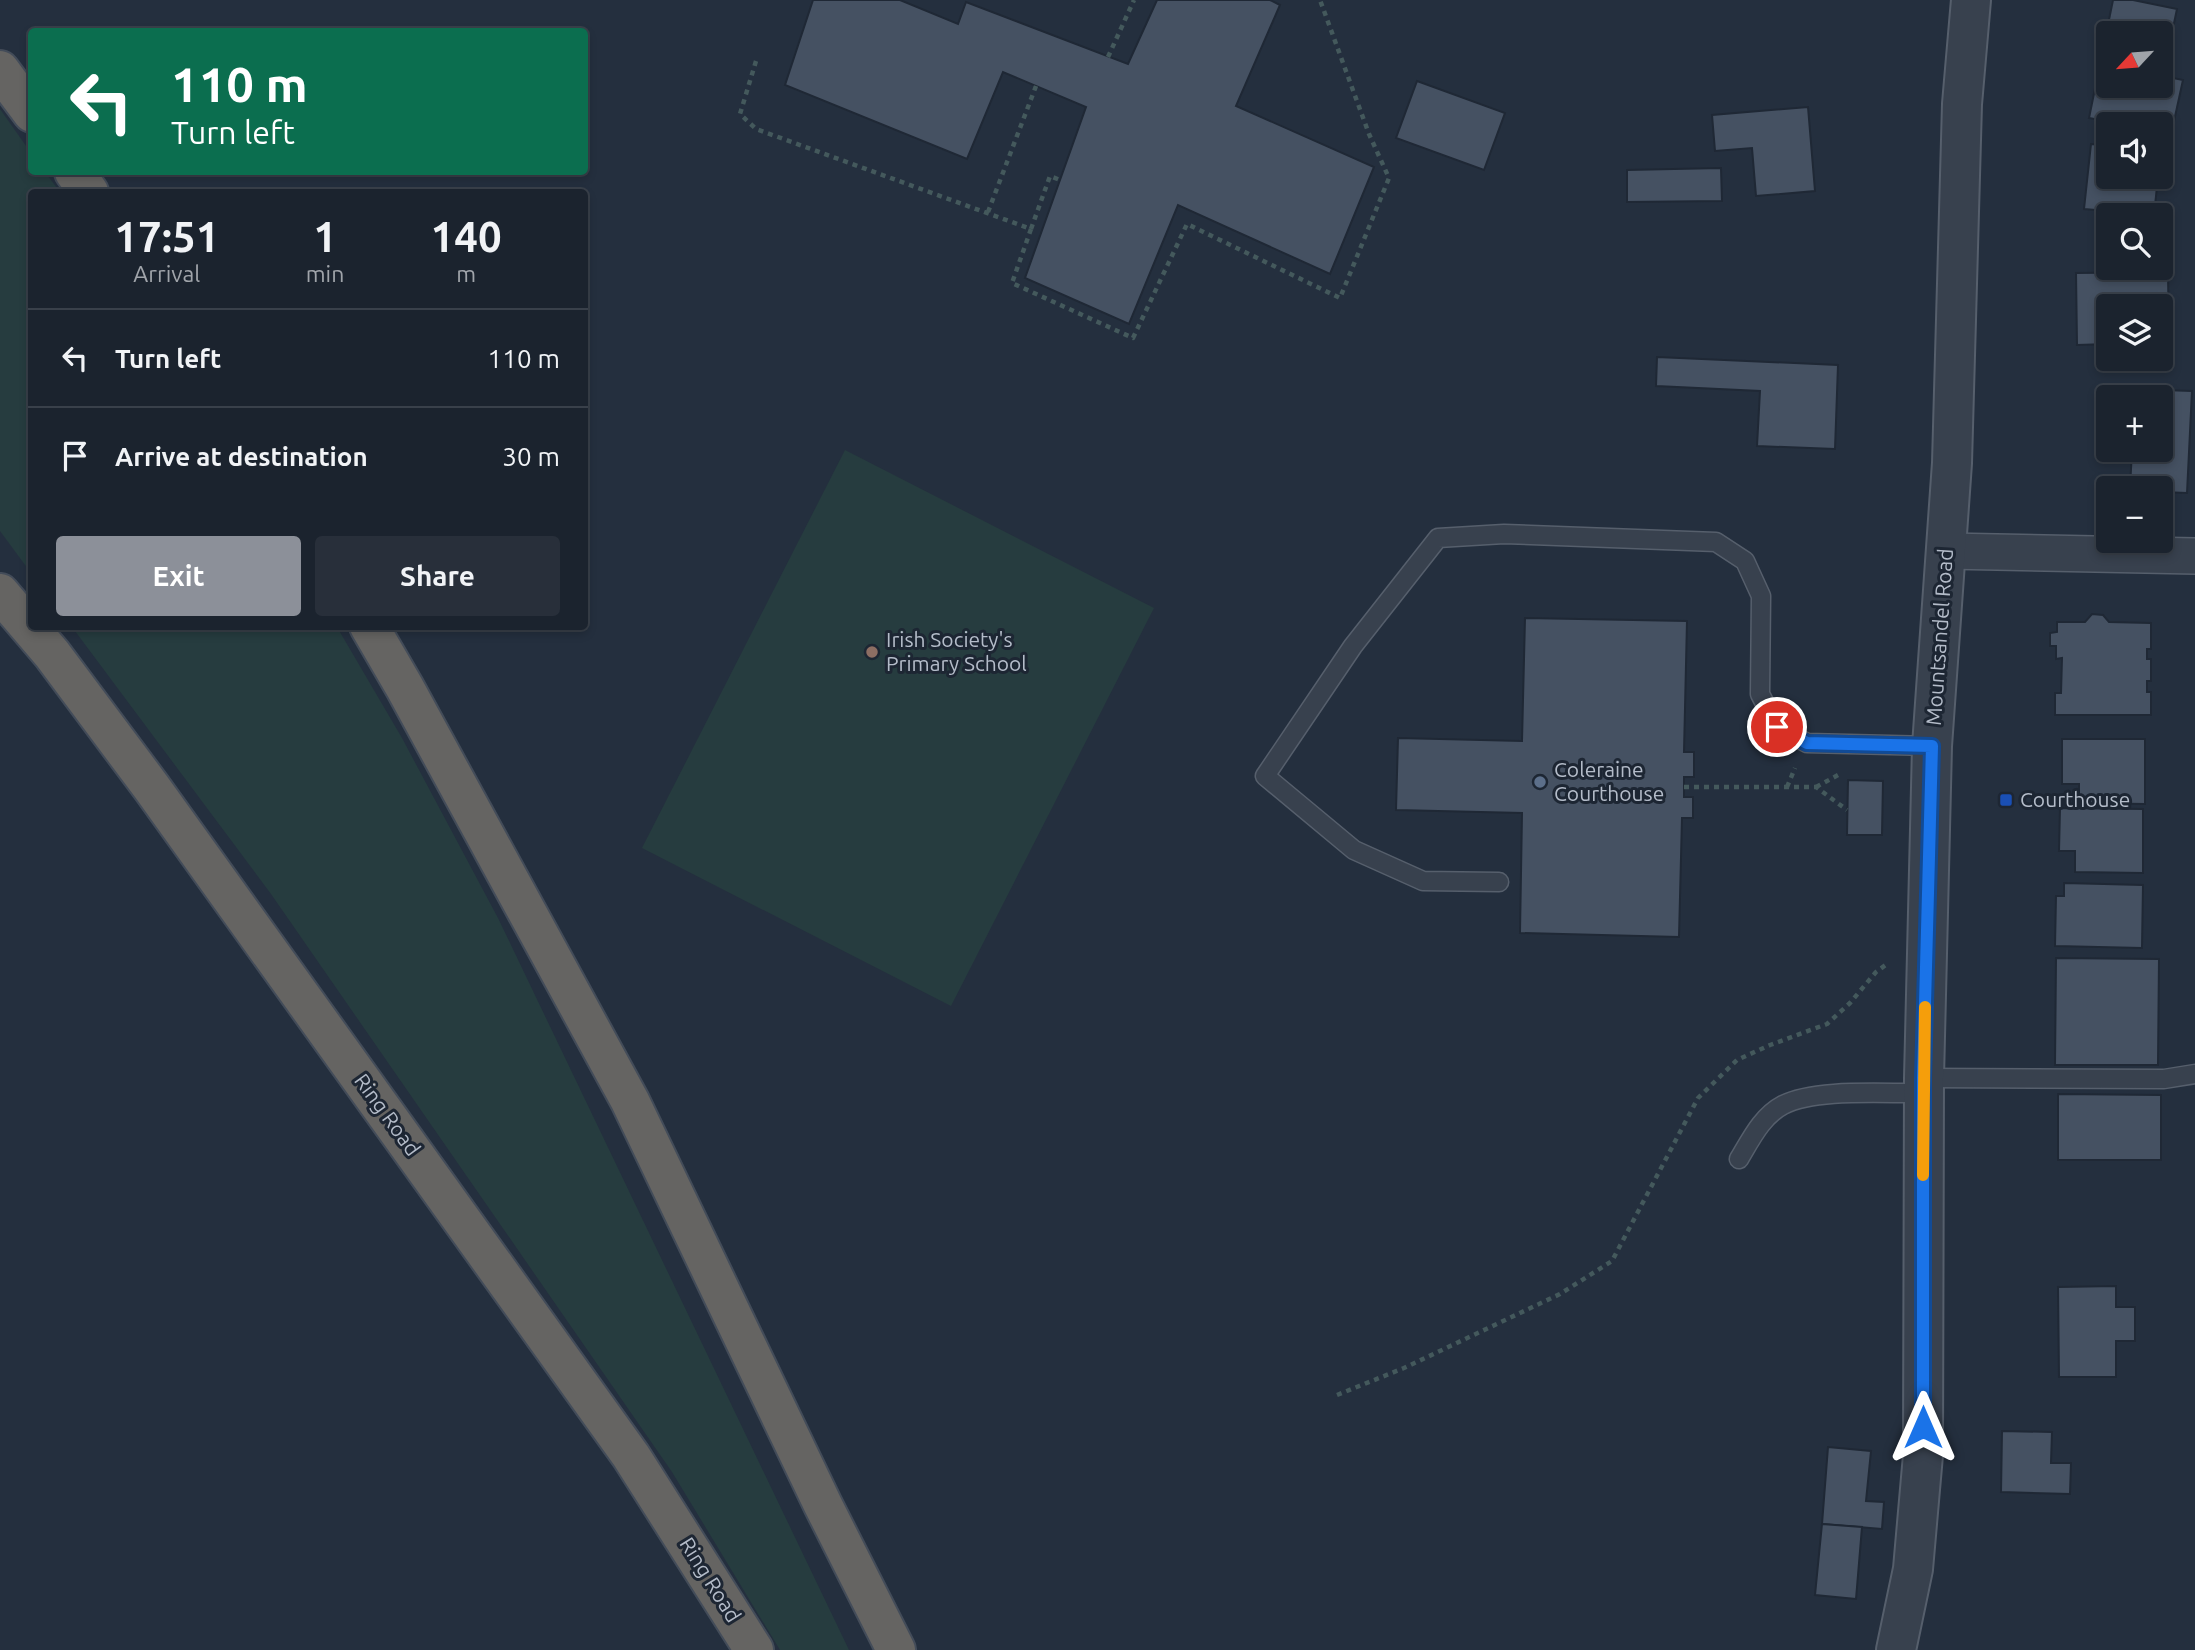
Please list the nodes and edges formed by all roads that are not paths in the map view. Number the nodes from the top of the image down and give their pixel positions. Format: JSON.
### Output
{"nodes":[{"id":1,"x":1972,"y":0,"type":"edge"},
{"id":2,"x":0,"y":70,"type":"edge"},
{"id":3,"x":28,"y":108,"type":"edge"},
{"id":4,"x":1947,"y":551,"type":"junction"},
{"id":5,"x":2195,"y":556,"type":"edge"},
{"id":6,"x":0,"y":593,"type":"edge"},
{"id":7,"x":28,"y":626,"type":"edge"},
{"id":8,"x":32,"y":630,"type":"edge"},
{"id":9,"x":371,"y":630,"type":"edge"},
{"id":10,"x":1932,"y":746,"type":"junction"},
{"id":11,"x":1499,"y":882,"type":"dead end"},
{"id":12,"x":2195,"y":1074,"type":"edge"},
{"id":13,"x":1923,"y":1086,"type":"junction"},
{"id":14,"x":1739,"y":1159,"type":"dead end"},
{"id":15,"x":754,"y":1650,"type":"edge"},
{"id":16,"x":896,"y":1650,"type":"edge"},
{"id":17,"x":1896,"y":1650,"type":"edge"}],
"edges":[{"from":1,"to":4,"type":"street","name":"Mountsandel Road"},
{"from":2,"to":3,"type":"highway"},
{"from":4,"to":5,"type":"street"},
{"from":4,"to":10,"type":"street","name":"Mountsandel Road"},
{"from":6,"to":7,"type":"highway","name":"Ring Road"},
{"from":8,"to":15,"type":"highway","name":"Ring Road"},
{"from":9,"to":16,"type":"highway"},
{"from":10,"to":11,"type":"lane"},
{"from":10,"to":13,"type":"street","name":"Mountsandel Road"},
{"from":12,"to":13,"type":"lane"},
{"from":13,"to":14,"type":"lane"},
{"from":13,"to":17,"type":"street","name":"Mountsandel Road"}]}
